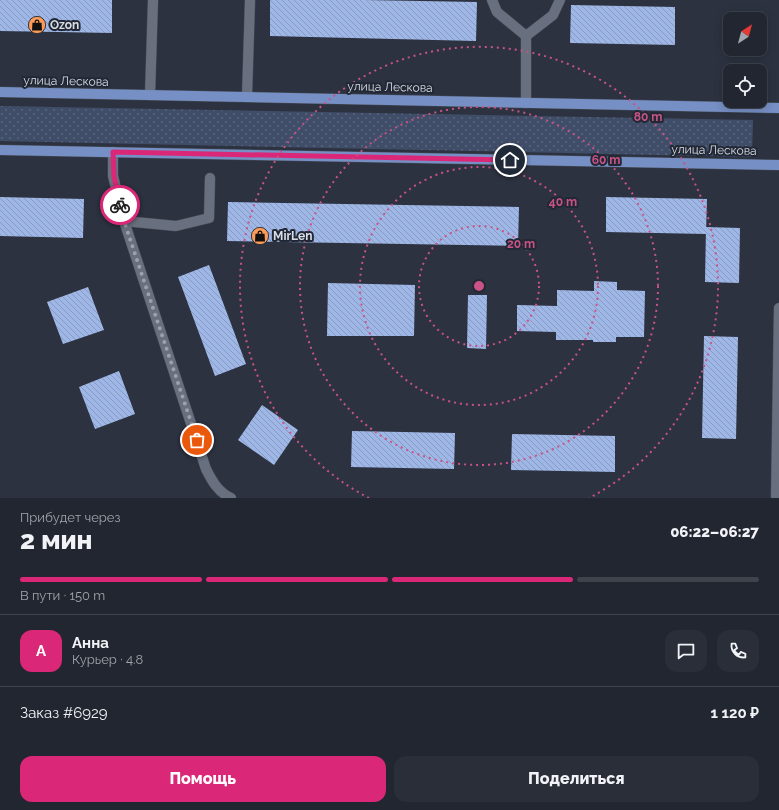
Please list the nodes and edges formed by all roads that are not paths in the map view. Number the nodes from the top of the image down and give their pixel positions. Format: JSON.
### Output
{"nodes":[{"id":1,"x":153,"y":0,"type":"edge"},
{"id":2,"x":250,"y":0,"type":"edge"},
{"id":3,"x":492,"y":0,"type":"edge"},
{"id":4,"x":560,"y":0,"type":"edge"},
{"id":5,"x":526,"y":36,"type":"junction"},
{"id":6,"x":0,"y":92,"type":"edge"},
{"id":7,"x":150,"y":95,"type":"junction"},
{"id":8,"x":247,"y":97,"type":"junction"},
{"id":9,"x":526,"y":103,"type":"junction"},
{"id":10,"x":779,"y":108,"type":"edge"},
{"id":11,"x":0,"y":150,"type":"edge"},
{"id":12,"x":113,"y":152,"type":"junction"},
{"id":13,"x":779,"y":165,"type":"edge"},
{"id":14,"x":210,"y":178,"type":"dead end"},
{"id":15,"x":124,"y":221,"type":"junction"},
{"id":16,"x":779,"y":308,"type":"edge"},
{"id":17,"x":779,"y":320,"type":"edge"},
{"id":18,"x":226,"y":497,"type":"edge"},
{"id":19,"x":776,"y":498,"type":"edge"}],
"edges":[{"from":1,"to":7,"type":"street"},
{"from":2,"to":8,"type":"street"},
{"from":3,"to":5,"type":"street"},
{"from":4,"to":5,"type":"street"},
{"from":5,"to":9,"type":"street"},
{"from":6,"to":7,"type":"main road","name":"улица Лескова"},
{"from":7,"to":8,"type":"main road","name":"улица Лескова"},
{"from":8,"to":9,"type":"main road","name":"улица Лескова"},
{"from":9,"to":10,"type":"main road","name":"улица Лескова"},
{"from":11,"to":12,"type":"main road","name":"улица Лескова"},
{"from":12,"to":13,"type":"main road","name":"улица Лескова"},
{"from":12,"to":15,"type":"street"},
{"from":14,"to":15,"type":"street"},
{"from":15,"to":18,"type":"street"},
{"from":16,"to":17,"type":"street"},
{"from":17,"to":19,"type":"street"}]}
